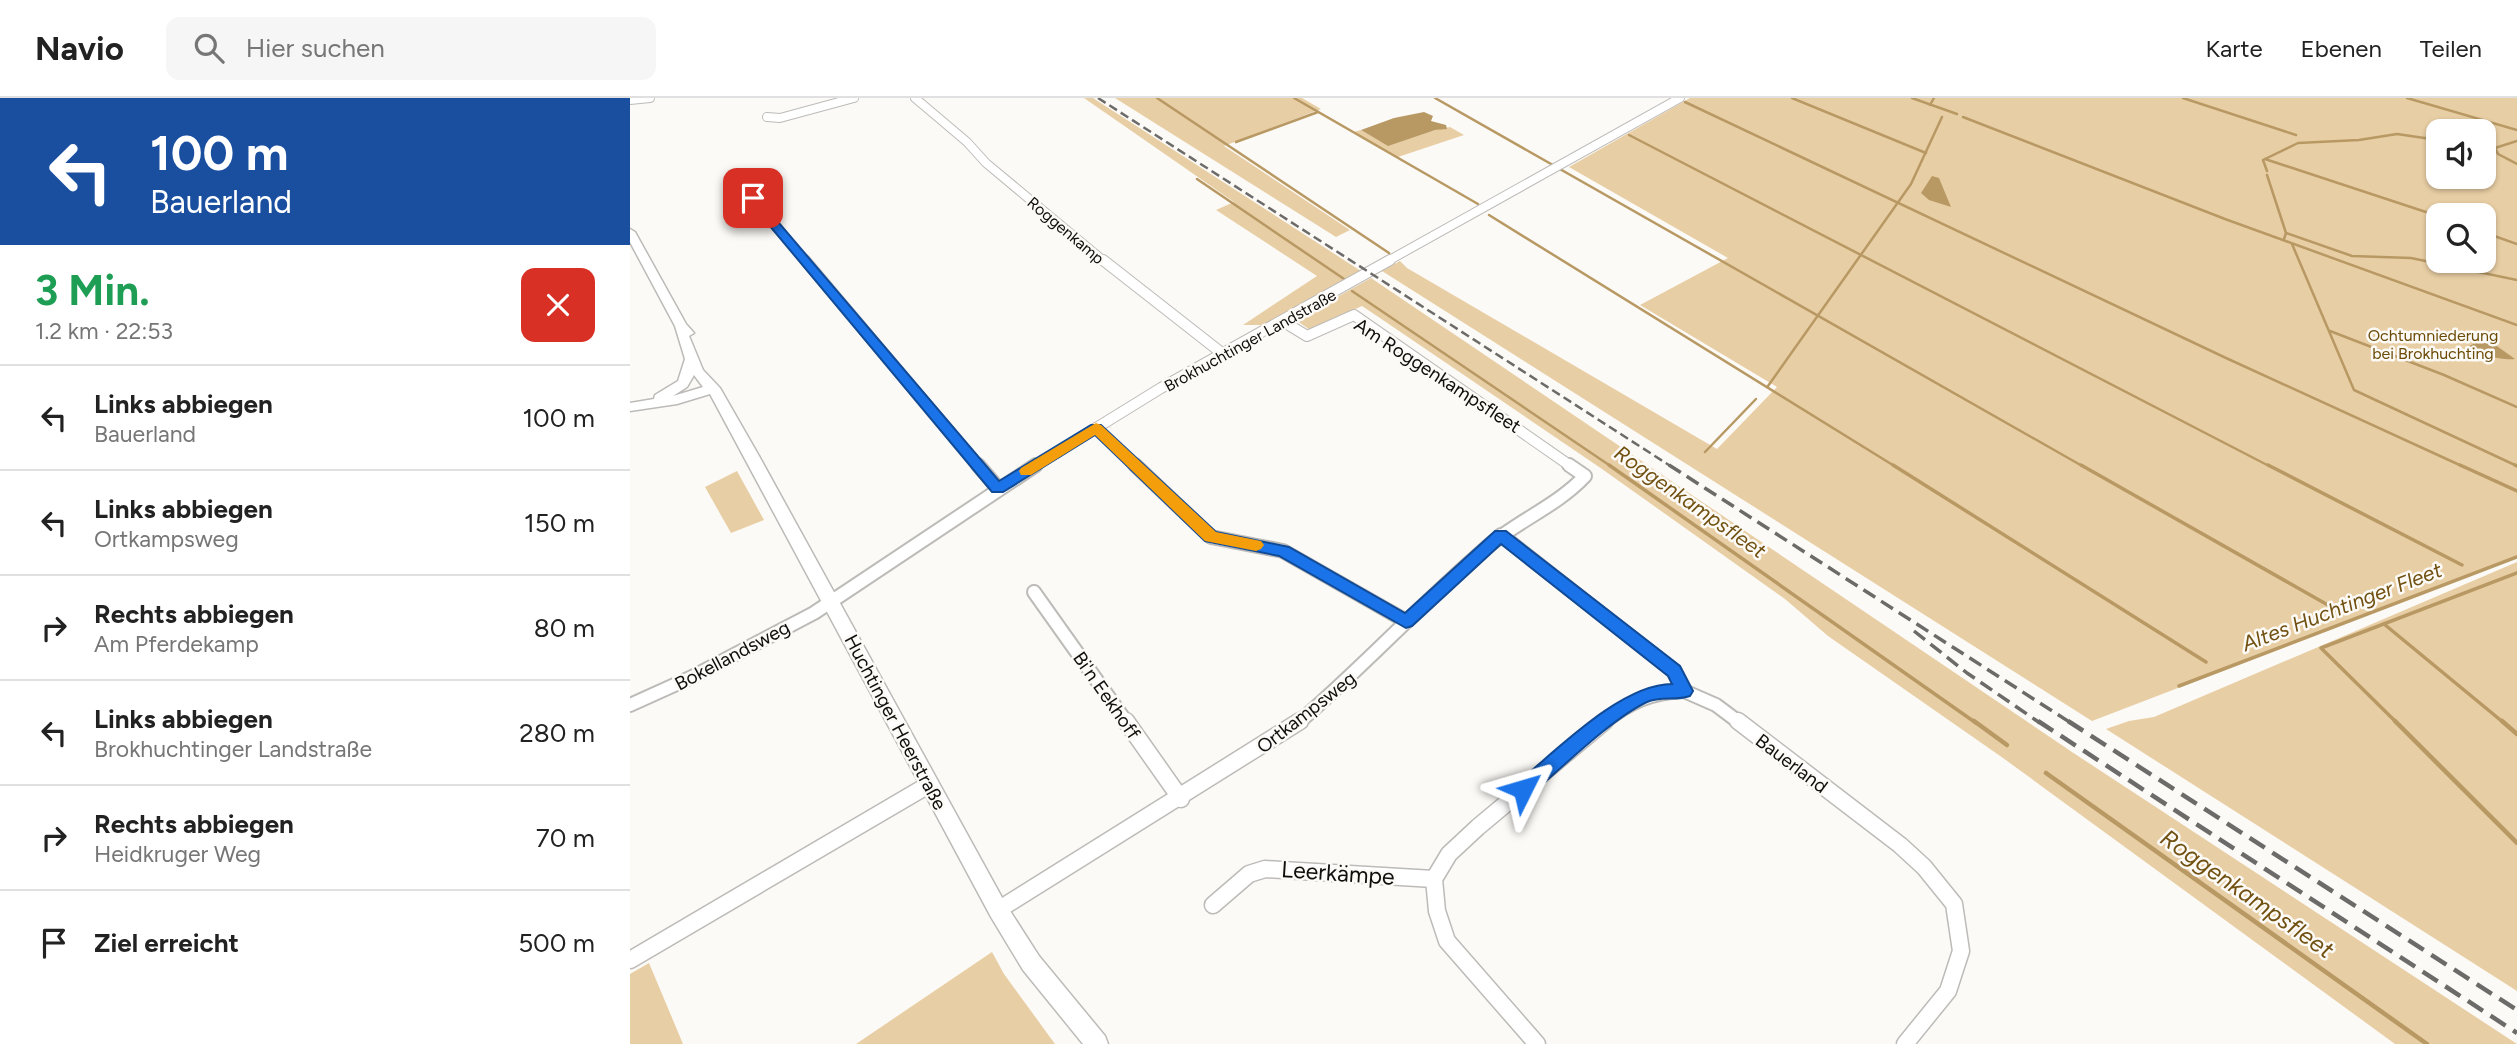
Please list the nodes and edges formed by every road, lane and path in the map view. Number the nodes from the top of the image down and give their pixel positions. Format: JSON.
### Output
{"nodes":[{"id":1,"x":650,"y":98,"type":"edge"},
{"id":2,"x":854,"y":98,"type":"edge"},
{"id":3,"x":915,"y":98,"type":"edge"},
{"id":4,"x":1680,"y":98,"type":"edge"},
{"id":5,"x":630,"y":100,"type":"edge"},
{"id":6,"x":767,"y":117,"type":"dead end"},
{"id":7,"x":741,"y":180,"type":"dead end"},
{"id":8,"x":630,"y":232,"type":"edge"},
{"id":9,"x":1284,"y":322,"type":"junction"},
{"id":10,"x":681,"y":326,"type":"junction"},
{"id":11,"x":1223,"y":354,"type":"junction"},
{"id":12,"x":691,"y":359,"type":"junction"},
{"id":13,"x":713,"y":388,"type":"junction"},
{"id":14,"x":660,"y":398,"type":"junction"},
{"id":15,"x":677,"y":400,"type":"junction"},
{"id":16,"x":722,"y":404,"type":"junction"},
{"id":17,"x":630,"y":407,"type":"edge"},
{"id":18,"x":1096,"y":428,"type":"junction"},
{"id":19,"x":1586,"y":475,"type":"joint"},
{"id":20,"x":998,"y":488,"type":"junction"},
{"id":21,"x":1501,"y":535,"type":"junction"},
{"id":22,"x":1034,"y":592,"type":"dead end"},
{"id":23,"x":830,"y":599,"type":"junction"},
{"id":24,"x":1406,"y":621,"type":"junction"},
{"id":25,"x":1684,"y":691,"type":"junction"},
{"id":26,"x":630,"y":705,"type":"edge"},
{"id":27,"x":929,"y":784,"type":"junction"},
{"id":28,"x":1181,"y":799,"type":"junction"},
{"id":29,"x":1434,"y":879,"type":"junction"},
{"id":30,"x":1213,"y":905,"type":"dead end"},
{"id":31,"x":998,"y":911,"type":"junction"},
{"id":32,"x":630,"y":960,"type":"edge"},
{"id":33,"x":1097,"y":1044,"type":"edge"},
{"id":34,"x":1537,"y":1044,"type":"edge"},
{"id":35,"x":1905,"y":1044,"type":"edge"}],
"edges":[{"from":1,"to":5,"type":"street"},
{"from":2,"to":6,"type":"street"},
{"from":3,"to":11,"type":"street","name":"Roggenkamp"},
{"from":4,"to":9,"type":"street","name":"Brokhuchtinger Landstraße"},
{"from":7,"to":20,"type":"street"},
{"from":8,"to":10,"type":"main road","name":"Huchtinger Heerstraße"},
{"from":9,"to":11,"type":"street","name":"Brokhuchtinger Landstraße"},
{"from":9,"to":19,"type":"street","name":"Am Roggenkampsfleet"},
{"from":10,"to":12,"type":"main road","name":"Huchtinger Heerstraße"},
{"from":10,"to":13,"type":"main road","name":"Huchtinger Heerstraße"},
{"from":11,"to":18,"type":"street","name":"Brokhuchtinger Landstraße"},
{"from":12,"to":13,"type":"main road","name":"Huchtinger Heerstraße"},
{"from":12,"to":14,"type":"main road"},
{"from":13,"to":14,"type":"main road"},
{"from":13,"to":15,"type":"main road"},
{"from":13,"to":16,"type":"main road","name":"Huchtinger Heerstraße"},
{"from":14,"to":17,"type":"main road"},
{"from":15,"to":16,"type":"main road"},
{"from":15,"to":17,"type":"main road"},
{"from":16,"to":23,"type":"main road","name":"Huchtinger Heerstraße"},
{"from":18,"to":20,"type":"street","name":"Brokhuchtinger Landstraße"},
{"from":18,"to":24,"type":"street"},
{"from":19,"to":21,"type":"street","name":"Ortkampsweg"},
{"from":20,"to":23,"type":"street","name":"Brokhuchtinger Landstraße"},
{"from":21,"to":24,"type":"street","name":"Ortkampsweg"},
{"from":21,"to":25,"type":"street"},
{"from":22,"to":28,"type":"street","name":"Bi'n Eekhoff"},
{"from":23,"to":26,"type":"street","name":"Bokellandsweg"},
{"from":23,"to":27,"type":"main road","name":"Huchtinger Heerstraße"},
{"from":24,"to":28,"type":"street","name":"Ortkampsweg"},
{"from":25,"to":29,"type":"street"},
{"from":25,"to":35,"type":"street","name":"Bauerland"},
{"from":27,"to":31,"type":"main road","name":"Huchtinger Heerstraße"},
{"from":27,"to":32,"type":"street"},
{"from":28,"to":31,"type":"street","name":"Ortkampsweg"},
{"from":29,"to":30,"type":"street","name":"Leerkämpe"},
{"from":29,"to":34,"type":"street"},
{"from":31,"to":33,"type":"main road","name":"Huchtinger Heerstraße"}]}
